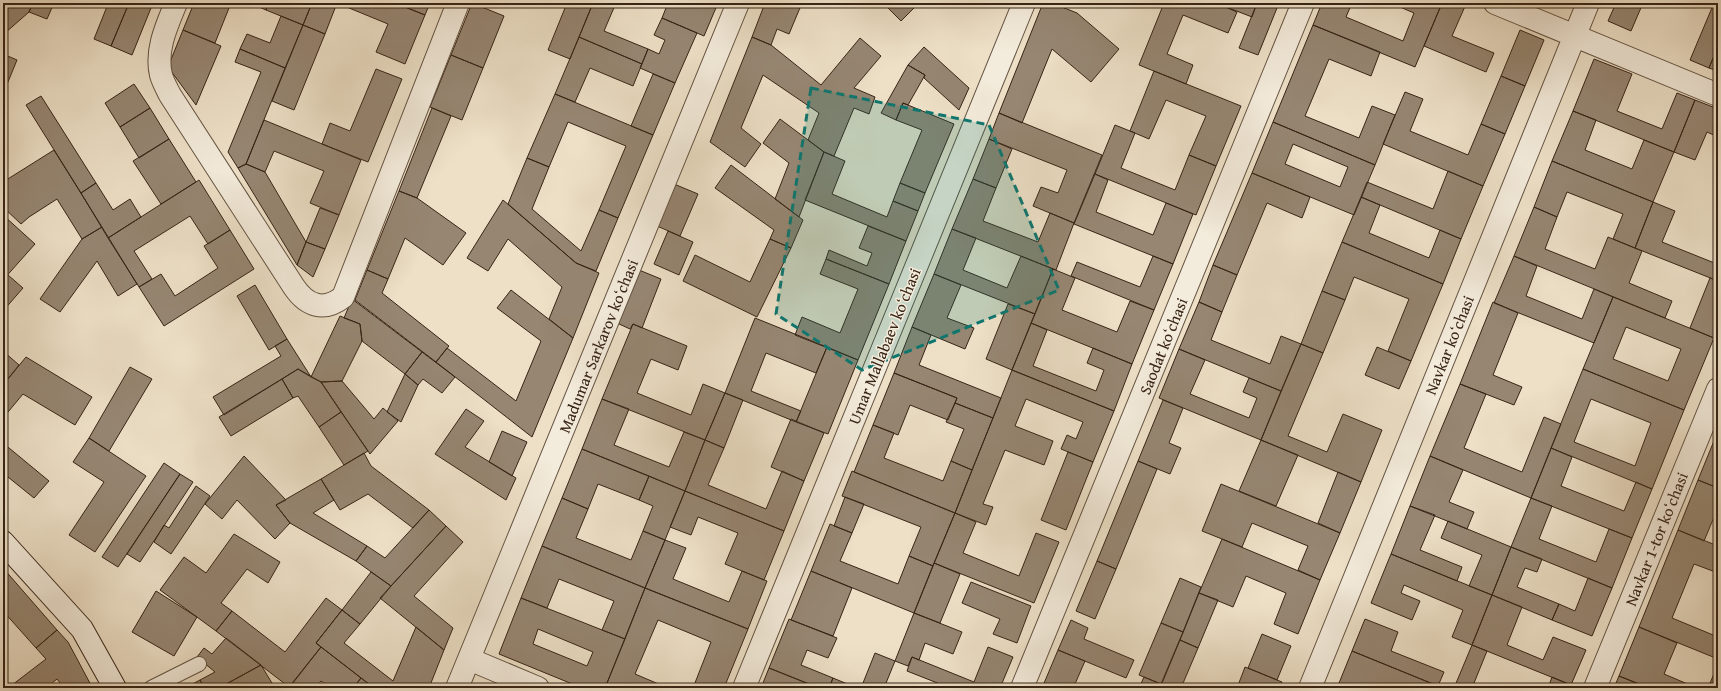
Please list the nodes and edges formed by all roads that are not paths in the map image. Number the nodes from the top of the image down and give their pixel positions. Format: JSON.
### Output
{"nodes":[{"id":1,"x":176,"y":3,"type":"edge"},
{"id":2,"x":458,"y":3,"type":"edge"},
{"id":3,"x":738,"y":3,"type":"edge"},
{"id":4,"x":1024,"y":3,"type":"edge"},
{"id":5,"x":1303,"y":3,"type":"edge"},
{"id":6,"x":1495,"y":3,"type":"edge"},
{"id":7,"x":1588,"y":3,"type":"edge"},
{"id":8,"x":1575,"y":35,"type":"junction"},
{"id":9,"x":1718,"y":95,"type":"edge"},
{"id":10,"x":1718,"y":389,"type":"edge"},
{"id":11,"x":3,"y":542,"type":"edge"},
{"id":12,"x":470,"y":659,"type":"junction"},
{"id":13,"x":199,"y":664,"type":"dead end"},
{"id":14,"x":115,"y":688,"type":"edge"},
{"id":15,"x":151,"y":688,"type":"edge"},
{"id":16,"x":458,"y":688,"type":"edge"},
{"id":17,"x":538,"y":688,"type":"edge"},
{"id":18,"x":744,"y":688,"type":"edge"},
{"id":19,"x":1022,"y":688,"type":"edge"},
{"id":20,"x":1310,"y":688,"type":"edge"},
{"id":21,"x":1595,"y":688,"type":"edge"}],
"edges":[{"from":1,"to":2,"type":"street"},
{"from":3,"to":12,"type":"street","name":"Madumar Sarkarov koʻchasi"},
{"from":4,"to":18,"type":"street","name":"Umar Mallabaev koʻchasi"},
{"from":5,"to":19,"type":"street","name":"Saodat koʻchasi"},
{"from":6,"to":8,"type":"street"},
{"from":7,"to":8,"type":"street","name":"Navkar koʻchasi"},
{"from":8,"to":9,"type":"street"},
{"from":8,"to":20,"type":"street","name":"Navkar koʻchasi"},
{"from":10,"to":21,"type":"street","name":"Navkar 1-tor koʻchasi"},
{"from":11,"to":14,"type":"street"},
{"from":12,"to":16,"type":"street","name":"Madumar Sarkarov koʻchasi"},
{"from":12,"to":17,"type":"street"},
{"from":13,"to":15,"type":"lane"}]}
